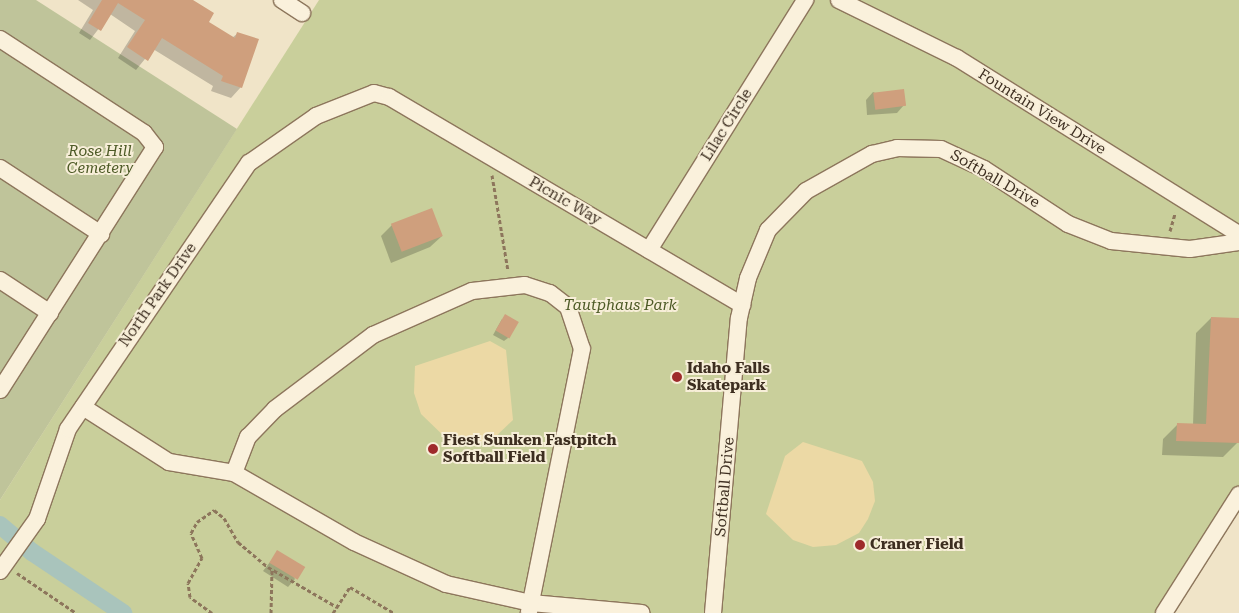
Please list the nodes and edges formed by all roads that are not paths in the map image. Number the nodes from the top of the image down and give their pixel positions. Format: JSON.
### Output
{"nodes":[{"id":1,"x":282,"y":0,"type":"edge"},
{"id":2,"x":805,"y":0,"type":"edge"},
{"id":3,"x":839,"y":0,"type":"edge"},
{"id":4,"x":302,"y":13,"type":"dead end"},
{"id":5,"x":0,"y":39,"type":"edge"},
{"id":6,"x":389,"y":97,"type":"joint"},
{"id":7,"x":0,"y":168,"type":"edge"},
{"id":8,"x":101,"y":234,"type":"junction"},
{"id":9,"x":1239,"y":234,"type":"edge"},
{"id":10,"x":1239,"y":242,"type":"edge"},
{"id":11,"x":649,"y":250,"type":"junction"},
{"id":12,"x":0,"y":280,"type":"edge"},
{"id":13,"x":742,"y":305,"type":"junction"},
{"id":14,"x":50,"y":313,"type":"junction"},
{"id":15,"x":0,"y":390,"type":"edge"},
{"id":16,"x":83,"y":407,"type":"junction"},
{"id":17,"x":234,"y":473,"type":"junction"},
{"id":18,"x":1239,"y":494,"type":"edge"},
{"id":19,"x":8,"y":571,"type":"edge"},
{"id":20,"x":530,"y":608,"type":"edge"},
{"id":21,"x":642,"y":613,"type":"edge"},
{"id":22,"x":713,"y":613,"type":"edge"},
{"id":23,"x":1164,"y":613,"type":"edge"}],
"edges":[{"from":1,"to":4,"type":"street"},
{"from":2,"to":11,"type":"street","name":"Lilac Circle"},
{"from":3,"to":9,"type":"street","name":"Fountain View Drive"},
{"from":5,"to":8,"type":"street"},
{"from":6,"to":11,"type":"street","name":"Picnic Way"},
{"from":6,"to":16,"type":"street","name":"North Park Drive"},
{"from":7,"to":8,"type":"street"},
{"from":8,"to":14,"type":"street"},
{"from":10,"to":13,"type":"street","name":"Softball Drive"},
{"from":11,"to":13,"type":"street","name":"Picnic Way"},
{"from":12,"to":14,"type":"street"},
{"from":13,"to":22,"type":"street","name":"Softball Drive"},
{"from":14,"to":15,"type":"street"},
{"from":16,"to":17,"type":"street"},
{"from":16,"to":19,"type":"street","name":"North Park Drive"},
{"from":17,"to":20,"type":"street"},
{"from":17,"to":20,"type":"street"},
{"from":18,"to":23,"type":"street"},
{"from":20,"to":21,"type":"street"}]}
